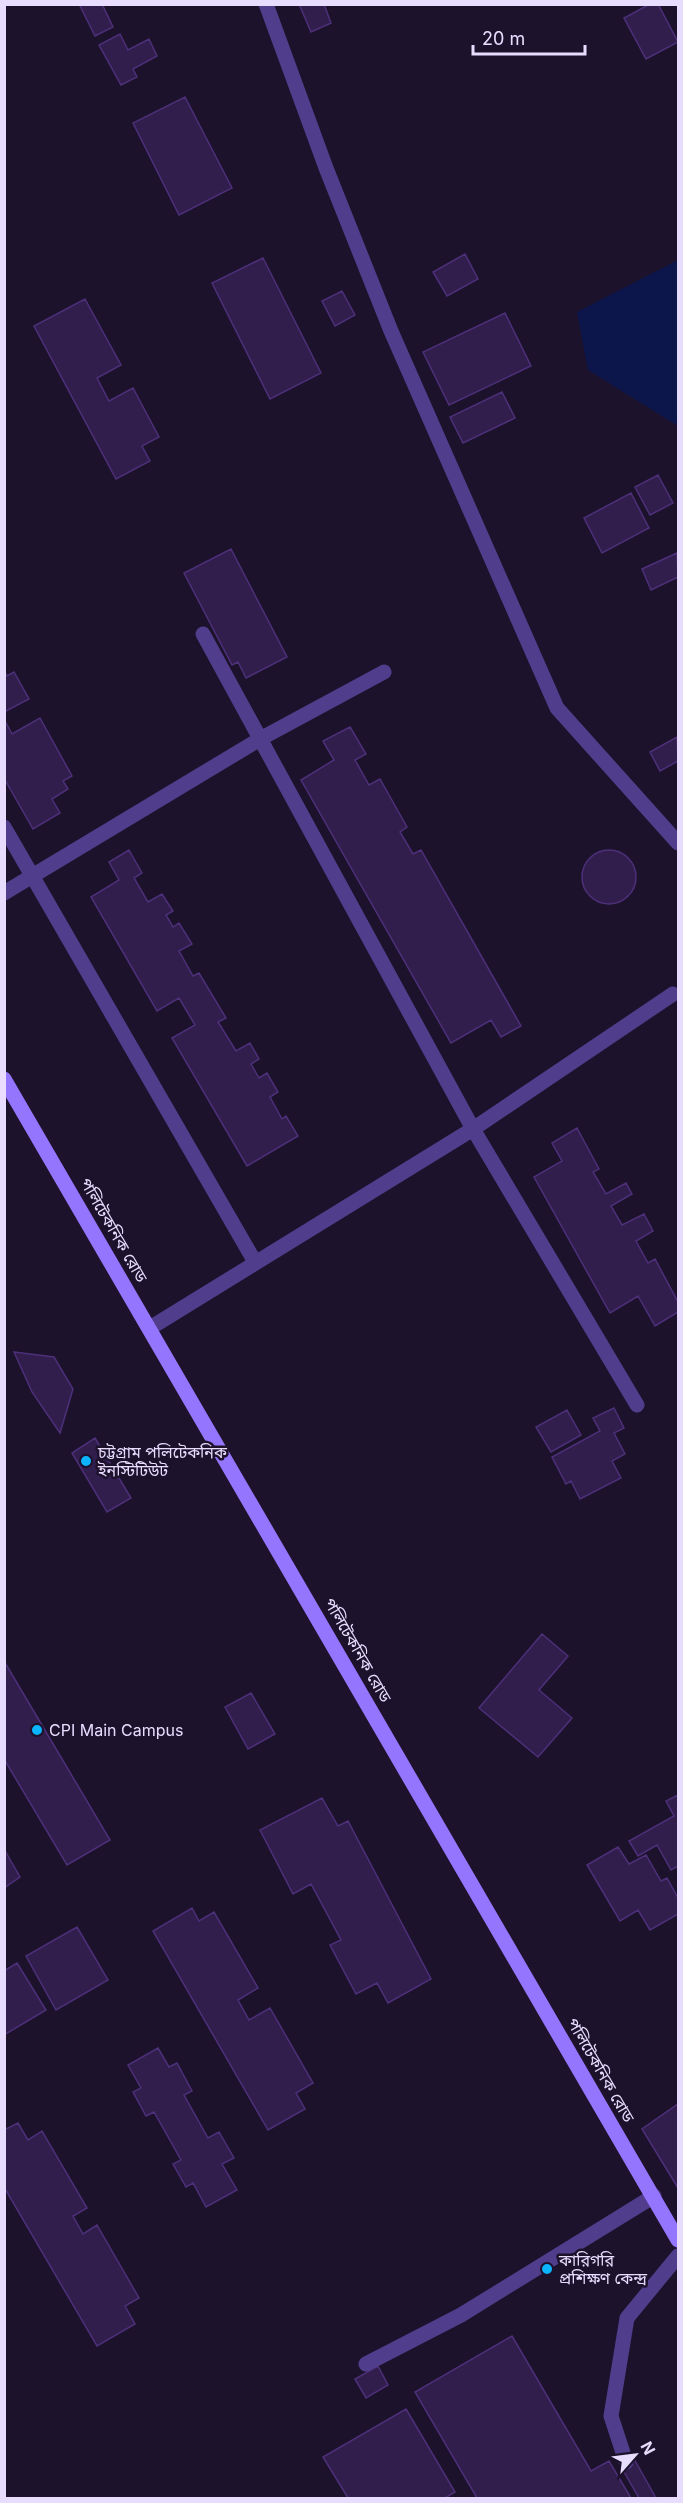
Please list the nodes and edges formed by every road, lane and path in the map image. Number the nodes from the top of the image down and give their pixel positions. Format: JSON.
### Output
{"nodes":[{"id":1,"x":266,"y":4,"type":"edge"},
{"id":2,"x":203,"y":634,"type":"dead end"},
{"id":3,"x":384,"y":672,"type":"dead end"},
{"id":4,"x":260,"y":739,"type":"junction"},
{"id":5,"x":4,"y":827,"type":"edge"},
{"id":6,"x":678,"y":843,"type":"edge"},
{"id":7,"x":34,"y":876,"type":"junction"},
{"id":8,"x":4,"y":892,"type":"edge"},
{"id":9,"x":673,"y":994,"type":"dead end"},
{"id":10,"x":4,"y":1078,"type":"edge"},
{"id":11,"x":473,"y":1129,"type":"junction"},
{"id":12,"x":255,"y":1262,"type":"junction"},
{"id":13,"x":150,"y":1328,"type":"junction"},
{"id":14,"x":637,"y":1405,"type":"dead end"},
{"id":15,"x":654,"y":2196,"type":"junction"},
{"id":16,"x":678,"y":2240,"type":"edge"},
{"id":17,"x":678,"y":2256,"type":"edge"},
{"id":18,"x":366,"y":2364,"type":"dead end"},
{"id":19,"x":626,"y":2462,"type":"dead end"}],
"edges":[{"from":1,"to":6,"type":"street"},
{"from":2,"to":4,"type":"street"},
{"from":3,"to":4,"type":"street"},
{"from":4,"to":7,"type":"street"},
{"from":4,"to":11,"type":"street"},
{"from":5,"to":7,"type":"street"},
{"from":7,"to":8,"type":"street"},
{"from":7,"to":12,"type":"street"},
{"from":9,"to":11,"type":"street"},
{"from":10,"to":13,"type":"main road","name":"পলিটেকনিক রোড"},
{"from":11,"to":12,"type":"street"},
{"from":11,"to":14,"type":"street"},
{"from":12,"to":13,"type":"street"},
{"from":13,"to":15,"type":"main road","name":"পলিটেকনিক রোড"},
{"from":15,"to":16,"type":"main road","name":"পলিটেকনিক রোড"},
{"from":15,"to":18,"type":"street"},
{"from":17,"to":19,"type":"street"}]}
